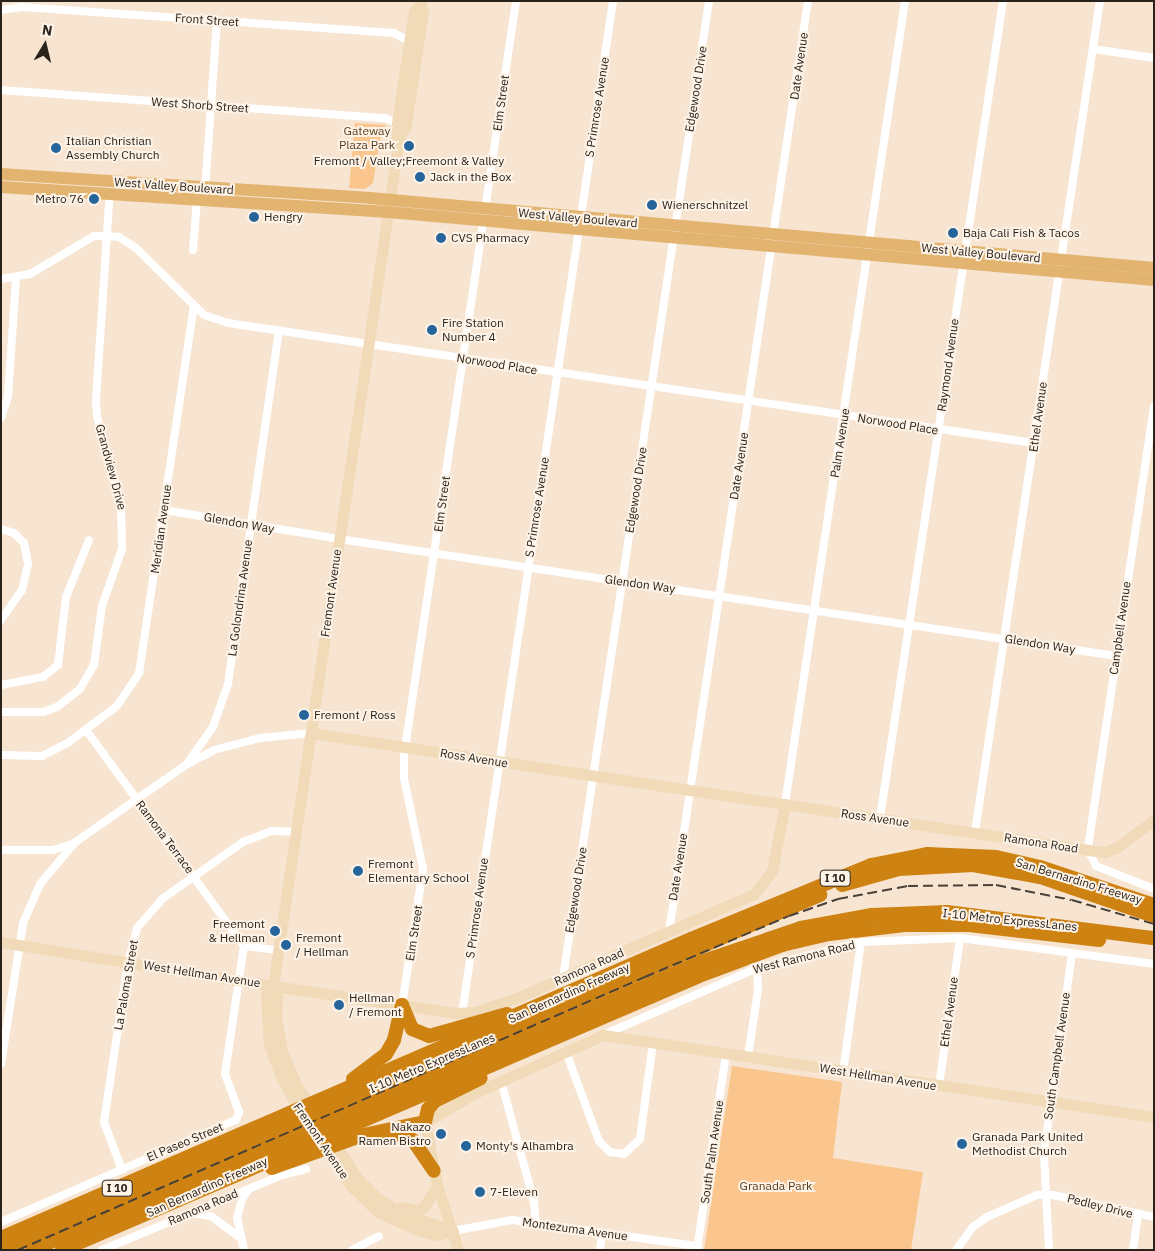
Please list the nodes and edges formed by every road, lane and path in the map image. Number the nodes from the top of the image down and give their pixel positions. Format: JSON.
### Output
{"nodes":[{"id":1,"x":516,"y":1,"type":"edge"},
{"id":2,"x":613,"y":1,"type":"edge"},
{"id":3,"x":709,"y":1,"type":"edge"},
{"id":4,"x":808,"y":1,"type":"edge"},
{"id":5,"x":905,"y":1,"type":"edge"},
{"id":6,"x":1003,"y":1,"type":"edge"},
{"id":7,"x":1100,"y":1,"type":"edge"},
{"id":8,"x":420,"y":3,"type":"edge"},
{"id":9,"x":3,"y":11,"type":"edge"},
{"id":10,"x":217,"y":21,"type":"junction"},
{"id":11,"x":410,"y":42,"type":"junction"},
{"id":12,"x":1093,"y":49,"type":"junction"},
{"id":13,"x":1154,"y":58,"type":"edge"},
{"id":14,"x":1,"y":90,"type":"edge"},
{"id":15,"x":210,"y":105,"type":"junction"},
{"id":16,"x":397,"y":123,"type":"junction"},
{"id":17,"x":399,"y":138,"type":"junction"},
{"id":18,"x":1,"y":174,"type":"edge"},
{"id":19,"x":111,"y":182,"type":"junction"},
{"id":20,"x":1,"y":187,"type":"edge"},
{"id":21,"x":110,"y":195,"type":"junction"},
{"id":22,"x":202,"y":196,"type":"junction"},
{"id":23,"x":389,"y":206,"type":"junction"},
{"id":24,"x":485,"y":215,"type":"junction"},
{"id":25,"x":580,"y":223,"type":"junction"},
{"id":26,"x":675,"y":231,"type":"junction"},
{"id":27,"x":107,"y":236,"type":"junction"},
{"id":28,"x":773,"y":240,"type":"junction"},
{"id":29,"x":868,"y":248,"type":"junction"},
{"id":30,"x":193,"y":250,"type":"dead end"},
{"id":31,"x":964,"y":257,"type":"junction"},
{"id":32,"x":1061,"y":266,"type":"junction"},
{"id":33,"x":1154,"y":268,"type":"edge"},
{"id":34,"x":16,"y":278,"type":"junction"},
{"id":35,"x":1,"y":280,"type":"edge"},
{"id":36,"x":1154,"y":280,"type":"edge"},
{"id":37,"x":194,"y":307,"type":"junction"},
{"id":38,"x":279,"y":331,"type":"junction"},
{"id":39,"x":367,"y":345,"type":"junction"},
{"id":40,"x":463,"y":359,"type":"junction"},
{"id":41,"x":557,"y":373,"type":"junction"},
{"id":42,"x":5,"y":374,"type":"edge"},
{"id":43,"x":651,"y":387,"type":"junction"},
{"id":44,"x":748,"y":402,"type":"junction"},
{"id":45,"x":1154,"y":406,"type":"edge"},
{"id":46,"x":844,"y":416,"type":"junction"},
{"id":47,"x":1,"y":418,"type":"edge"},
{"id":48,"x":938,"y":431,"type":"junction"},
{"id":49,"x":1034,"y":443,"type":"junction"},
{"id":50,"x":164,"y":510,"type":"junction"},
{"id":51,"x":250,"y":524,"type":"junction"},
{"id":52,"x":1,"y":529,"type":"edge"},
{"id":53,"x":339,"y":539,"type":"junction"},
{"id":54,"x":89,"y":540,"type":"dead end"},
{"id":55,"x":434,"y":554,"type":"junction"},
{"id":56,"x":528,"y":568,"type":"junction"},
{"id":57,"x":622,"y":582,"type":"junction"},
{"id":58,"x":719,"y":596,"type":"junction"},
{"id":59,"x":814,"y":610,"type":"junction"},
{"id":60,"x":1,"y":620,"type":"edge"},
{"id":61,"x":909,"y":624,"type":"junction"},
{"id":62,"x":1005,"y":639,"type":"junction"},
{"id":63,"x":1116,"y":656,"type":"junction"},
{"id":64,"x":1,"y":685,"type":"edge"},
{"id":65,"x":1,"y":712,"type":"edge"},
{"id":66,"x":86,"y":730,"type":"junction"},
{"id":67,"x":311,"y":733,"type":"junction"},
{"id":68,"x":406,"y":747,"type":"junction"},
{"id":69,"x":1,"y":755,"type":"edge"},
{"id":70,"x":499,"y":762,"type":"junction"},
{"id":71,"x":186,"y":765,"type":"junction"},
{"id":72,"x":593,"y":776,"type":"junction"},
{"id":73,"x":690,"y":790,"type":"junction"},
{"id":74,"x":138,"y":801,"type":"junction"},
{"id":75,"x":785,"y":804,"type":"junction"},
{"id":76,"x":880,"y":818,"type":"junction"},
{"id":77,"x":1154,"y":820,"type":"edge"},
{"id":78,"x":296,"y":832,"type":"junction"},
{"id":79,"x":975,"y":832,"type":"junction"},
{"id":80,"x":74,"y":843,"type":"junction"},
{"id":81,"x":1,"y":850,"type":"edge"},
{"id":82,"x":1088,"y":850,"type":"junction"},
{"id":83,"x":194,"y":876,"type":"junction"},
{"id":84,"x":765,"y":883,"type":"joint"},
{"id":85,"x":1154,"y":889,"type":"edge"},
{"id":86,"x":1154,"y":905,"type":"edge"},
{"id":87,"x":860,"y":916,"type":"junction"},
{"id":88,"x":1154,"y":916,"type":"edge"},
{"id":89,"x":669,"y":932,"type":"junction"},
{"id":90,"x":829,"y":934,"type":"junction"},
{"id":91,"x":960,"y":938,"type":"junction"},
{"id":92,"x":1154,"y":938,"type":"edge"},
{"id":93,"x":1,"y":942,"type":"edge"},
{"id":94,"x":861,"y":942,"type":"junction"},
{"id":95,"x":19,"y":944,"type":"junction"},
{"id":96,"x":244,"y":946,"type":"junction"},
{"id":97,"x":1154,"y":948,"type":"edge"},
{"id":98,"x":278,"y":950,"type":"junction"},
{"id":99,"x":1072,"y":953,"type":"junction"},
{"id":100,"x":128,"y":962,"type":"junction"},
{"id":101,"x":1154,"y":964,"type":"edge"},
{"id":102,"x":757,"y":968,"type":"junction"},
{"id":103,"x":563,"y":978,"type":"junction"},
{"id":104,"x":238,"y":980,"type":"junction"},
{"id":105,"x":273,"y":986,"type":"junction"},
{"id":106,"x":402,"y":1005,"type":"junction"},
{"id":107,"x":532,"y":1009,"type":"junction"},
{"id":108,"x":612,"y":1013,"type":"junction"},
{"id":109,"x":462,"y":1014,"type":"junction"},
{"id":110,"x":603,"y":1035,"type":"junction"},
{"id":111,"x":653,"y":1043,"type":"junction"},
{"id":112,"x":566,"y":1052,"type":"junction"},
{"id":113,"x":726,"y":1054,"type":"junction"},
{"id":114,"x":748,"y":1057,"type":"junction"},
{"id":115,"x":1,"y":1064,"type":"edge"},
{"id":116,"x":843,"y":1072,"type":"junction"},
{"id":117,"x":456,"y":1079,"type":"junction"},
{"id":118,"x":501,"y":1081,"type":"junction"},
{"id":119,"x":412,"y":1086,"type":"junction"},
{"id":120,"x":938,"y":1086,"type":"junction"},
{"id":121,"x":1050,"y":1102,"type":"junction"},
{"id":122,"x":321,"y":1103,"type":"junction"},
{"id":123,"x":1154,"y":1117,"type":"edge"},
{"id":124,"x":425,"y":1122,"type":"junction"},
{"id":125,"x":306,"y":1131,"type":"junction"},
{"id":126,"x":379,"y":1131,"type":"junction"},
{"id":127,"x":336,"y":1132,"type":"junction"},
{"id":128,"x":234,"y":1138,"type":"junction"},
{"id":129,"x":208,"y":1161,"type":"junction"},
{"id":130,"x":306,"y":1169,"type":"dead end"},
{"id":131,"x":122,"y":1170,"type":"junction"},
{"id":132,"x":435,"y":1178,"type":"junction"},
{"id":133,"x":251,"y":1187,"type":"junction"},
{"id":134,"x":1046,"y":1193,"type":"junction"},
{"id":135,"x":377,"y":1198,"type":"junction"},
{"id":136,"x":187,"y":1213,"type":"junction"},
{"id":137,"x":1138,"y":1216,"type":"junction"},
{"id":138,"x":1154,"y":1217,"type":"edge"},
{"id":139,"x":2,"y":1221,"type":"edge"},
{"id":140,"x":536,"y":1222,"type":"junction"},
{"id":141,"x":453,"y":1232,"type":"junction"},
{"id":142,"x":602,"y":1233,"type":"junction"},
{"id":143,"x":379,"y":1236,"type":"dead end"},
{"id":144,"x":1,"y":1238,"type":"edge"},
{"id":145,"x":239,"y":1238,"type":"junction"},
{"id":146,"x":698,"y":1248,"type":"edge"},
{"id":147,"x":2,"y":1250,"type":"edge"},
{"id":148,"x":32,"y":1250,"type":"edge"},
{"id":149,"x":62,"y":1250,"type":"edge"},
{"id":150,"x":102,"y":1250,"type":"edge"},
{"id":151,"x":244,"y":1250,"type":"edge"},
{"id":152,"x":352,"y":1250,"type":"edge"},
{"id":153,"x":458,"y":1250,"type":"edge"},
{"id":154,"x":600,"y":1250,"type":"edge"},
{"id":155,"x":956,"y":1250,"type":"edge"},
{"id":156,"x":1049,"y":1250,"type":"edge"},
{"id":157,"x":1133,"y":1250,"type":"edge"}],
"edges":[{"from":1,"to":24,"type":"street","name":"Elm Street"},
{"from":2,"to":25,"type":"street","name":"S Primrose Avenue"},
{"from":3,"to":26,"type":"street","name":"Edgewood Drive"},
{"from":4,"to":28,"type":"street","name":"Date Avenue"},
{"from":5,"to":29,"type":"street","name":"Palm Avenue"},
{"from":6,"to":31,"type":"street","name":"Raymond Avenue"},
{"from":7,"to":12,"type":"street","name":"Ethel Avenue"},
{"from":8,"to":11,"type":"street"},
{"from":8,"to":17,"type":"street"},
{"from":9,"to":10,"type":"street","name":"Front Street"},
{"from":10,"to":11,"type":"street","name":"Front Street"},
{"from":10,"to":15,"type":"street"},
{"from":11,"to":16,"type":"street"},
{"from":12,"to":13,"type":"street"},
{"from":12,"to":32,"type":"street","name":"Ethel Avenue"},
{"from":14,"to":15,"type":"street","name":"West Shorb Street"},
{"from":15,"to":16,"type":"street","name":"West Shorb Street"},
{"from":15,"to":22,"type":"street"},
{"from":16,"to":17,"type":"street"},
{"from":17,"to":23,"type":"street","name":"Fremont Avenue"},
{"from":18,"to":19,"type":"main road","name":"West Valley Boulevard"},
{"from":19,"to":21,"type":"street","name":"Grandview Drive"},
{"from":19,"to":22,"type":"main road","name":"West Valley Boulevard"},
{"from":20,"to":21,"type":"main road","name":"West Valley Boulevard"},
{"from":21,"to":22,"type":"main road","name":"West Valley Boulevard"},
{"from":21,"to":27,"type":"street","name":"Grandview Drive"},
{"from":22,"to":23,"type":"main road","name":"West Valley Boulevard"},
{"from":22,"to":30,"type":"street"},
{"from":23,"to":24,"type":"main road","name":"West Valley Boulevard"},
{"from":23,"to":39,"type":"street","name":"Fremont Avenue"},
{"from":24,"to":25,"type":"main road","name":"West Valley Boulevard"},
{"from":24,"to":40,"type":"street","name":"Elm Street"},
{"from":25,"to":26,"type":"main road","name":"West Valley Boulevard"},
{"from":25,"to":41,"type":"street","name":"S Primrose Avenue"},
{"from":26,"to":28,"type":"main road","name":"West Valley Boulevard"},
{"from":26,"to":43,"type":"street","name":"Edgewood Drive"},
{"from":27,"to":34,"type":"street"},
{"from":27,"to":37,"type":"street","name":"Norwood Place"},
{"from":27,"to":65,"type":"street","name":"Grandview Drive"},
{"from":28,"to":29,"type":"main road","name":"West Valley Boulevard"},
{"from":28,"to":44,"type":"street","name":"Date Avenue"},
{"from":29,"to":31,"type":"main road","name":"West Valley Boulevard"},
{"from":29,"to":46,"type":"street","name":"Palm Avenue"},
{"from":31,"to":32,"type":"main road","name":"West Valley Boulevard"},
{"from":31,"to":48,"type":"street","name":"Raymond Avenue"},
{"from":32,"to":33,"type":"main road","name":"West Valley Boulevard"},
{"from":32,"to":36,"type":"main road","name":"West Valley Boulevard"},
{"from":32,"to":49,"type":"street","name":"Ethel Avenue"},
{"from":34,"to":35,"type":"street"},
{"from":34,"to":42,"type":"street"},
{"from":37,"to":38,"type":"street","name":"Norwood Place"},
{"from":37,"to":50,"type":"street","name":"Meridian Avenue"},
{"from":38,"to":39,"type":"street","name":"Norwood Place"},
{"from":38,"to":51,"type":"street","name":"La Golondrina Avenue"},
{"from":39,"to":40,"type":"street","name":"Norwood Place"},
{"from":39,"to":53,"type":"street","name":"Fremont Avenue"},
{"from":40,"to":41,"type":"street","name":"Norwood Place"},
{"from":40,"to":55,"type":"street","name":"Elm Street"},
{"from":41,"to":43,"type":"street","name":"Norwood Place"},
{"from":41,"to":56,"type":"street","name":"S Primrose Avenue"},
{"from":42,"to":47,"type":"street"},
{"from":43,"to":44,"type":"street","name":"Norwood Place"},
{"from":43,"to":57,"type":"street","name":"Edgewood Drive"},
{"from":44,"to":46,"type":"street","name":"Norwood Place"},
{"from":44,"to":58,"type":"street","name":"Date Avenue"},
{"from":45,"to":63,"type":"street","name":"Campbell Avenue"},
{"from":46,"to":48,"type":"street","name":"Norwood Place"},
{"from":46,"to":59,"type":"street","name":"Palm Avenue"},
{"from":48,"to":49,"type":"street","name":"Norwood Place"},
{"from":48,"to":61,"type":"street","name":"Raymond Avenue"},
{"from":49,"to":62,"type":"street","name":"Ethel Avenue"},
{"from":50,"to":51,"type":"street","name":"Glendon Way"},
{"from":50,"to":66,"type":"street","name":"Meridian Avenue"},
{"from":51,"to":53,"type":"street","name":"Glendon Way"},
{"from":51,"to":71,"type":"street","name":"La Golondrina Avenue"},
{"from":52,"to":60,"type":"street"},
{"from":53,"to":55,"type":"street","name":"Glendon Way"},
{"from":53,"to":67,"type":"street","name":"Fremont Avenue"},
{"from":54,"to":64,"type":"street"},
{"from":55,"to":56,"type":"street","name":"Glendon Way"},
{"from":55,"to":68,"type":"street","name":"Elm Street"},
{"from":56,"to":57,"type":"street","name":"Glendon Way"},
{"from":56,"to":70,"type":"street","name":"S Primrose Avenue"},
{"from":57,"to":58,"type":"street","name":"Glendon Way"},
{"from":57,"to":72,"type":"street","name":"Edgewood Drive"},
{"from":58,"to":59,"type":"street","name":"Glendon Way"},
{"from":58,"to":73,"type":"street","name":"Date Avenue"},
{"from":59,"to":61,"type":"street","name":"Glendon Way"},
{"from":59,"to":75,"type":"street","name":"Palm Avenue"},
{"from":61,"to":62,"type":"street","name":"Glendon Way"},
{"from":61,"to":76,"type":"street","name":"Raymond Avenue"},
{"from":62,"to":63,"type":"street","name":"Glendon Way"},
{"from":62,"to":79,"type":"street","name":"Ethel Avenue"},
{"from":63,"to":82,"type":"street","name":"Campbell Avenue"},
{"from":66,"to":69,"type":"street","name":"Meridian Avenue"},
{"from":66,"to":74,"type":"street","name":"Ramona Terrace"},
{"from":67,"to":68,"type":"street","name":"Ross Avenue"},
{"from":67,"to":71,"type":"street","name":"Ross Avenue"},
{"from":67,"to":78,"type":"street","name":"Fremont Avenue"},
{"from":68,"to":70,"type":"street","name":"Ross Avenue"},
{"from":68,"to":106,"type":"street","name":"Elm Street"},
{"from":70,"to":72,"type":"street","name":"Ross Avenue"},
{"from":70,"to":109,"type":"street","name":"S Primrose Avenue"},
{"from":71,"to":74,"type":"street","name":"Ross Avenue"},
{"from":72,"to":73,"type":"street","name":"Ross Avenue"},
{"from":72,"to":103,"type":"street","name":"Edgewood Drive"},
{"from":73,"to":75,"type":"street","name":"Ross Avenue"},
{"from":73,"to":89,"type":"street","name":"Date Avenue"},
{"from":74,"to":80,"type":"street","name":"Ross Avenue"},
{"from":74,"to":83,"type":"street","name":"Ramona Terrace"},
{"from":75,"to":76,"type":"street","name":"Ross Avenue"},
{"from":75,"to":84,"type":"street","name":"Palm Avenue"},
{"from":76,"to":79,"type":"street","name":"Ross Avenue"},
{"from":77,"to":82,"type":"street"},
{"from":78,"to":83,"type":"street","name":"La Paloma Street"},
{"from":78,"to":98,"type":"street","name":"Fremont Avenue"},
{"from":79,"to":82,"type":"street","name":"Ramona Road"},
{"from":80,"to":81,"type":"street","name":"Ross Avenue"},
{"from":80,"to":95,"type":"street"},
{"from":82,"to":85,"type":"street","name":"Ramona Road"},
{"from":83,"to":96,"type":"street","name":"Ramona Terrace"},
{"from":83,"to":100,"type":"street","name":"La Paloma Street"},
{"from":84,"to":89,"type":"street","name":"Ramona Road"},
{"from":86,"to":107,"type":"highway","name":"San Bernardino Freeway","number":"I 10"},
{"from":87,"to":90,"type":"highway"},
{"from":87,"to":92,"type":"highway","name":"I-10 Metro ExpressLanes"},
{"from":87,"to":119,"type":"highway","name":"I-10 Metro ExpressLanes"},
{"from":88,"to":122,"type":"highway","name":"I-10 Metro ExpressLanes"},
{"from":89,"to":103,"type":"street","name":"Ramona Road"},
{"from":90,"to":97,"type":"highway"},
{"from":90,"to":108,"type":"highway"},
{"from":91,"to":94,"type":"street","name":"West Ramona Road"},
{"from":91,"to":99,"type":"street","name":"West Ramona Road"},
{"from":91,"to":120,"type":"street","name":"Ethel Avenue"},
{"from":93,"to":95,"type":"street","name":"West Hellman Avenue"},
{"from":94,"to":102,"type":"street","name":"West Ramona Road"},
{"from":94,"to":116,"type":"street"},
{"from":95,"to":100,"type":"street","name":"West Hellman Avenue"},
{"from":95,"to":115,"type":"street"},
{"from":96,"to":98,"type":"street"},
{"from":96,"to":104,"type":"street"},
{"from":98,"to":105,"type":"street","name":"Fremont Avenue"},
{"from":99,"to":101,"type":"street","name":"West Ramona Road"},
{"from":99,"to":121,"type":"street","name":"South Campbell Avenue"},
{"from":100,"to":104,"type":"street","name":"West Hellman Avenue"},
{"from":100,"to":131,"type":"street","name":"La Paloma Street"},
{"from":102,"to":110,"type":"street","name":"West Ramona Road"},
{"from":102,"to":114,"type":"street"},
{"from":103,"to":109,"type":"street","name":"Ramona Road"},
{"from":104,"to":105,"type":"street","name":"West Hellman Avenue"},
{"from":104,"to":131,"type":"street","name":"El Paseo Street"},
{"from":105,"to":106,"type":"street","name":"West Hellman Avenue"},
{"from":105,"to":135,"type":"street","name":"Fremont Avenue"},
{"from":105,"to":141,"type":"street","name":"Fremont Avenue"},
{"from":106,"to":107,"type":"highway"},
{"from":106,"to":109,"type":"street","name":"Ramona Road"},
{"from":106,"to":122,"type":"highway"},
{"from":107,"to":122,"type":"highway","name":"San Bernardino Freeway","number":"I 10"},
{"from":108,"to":117,"type":"highway"},
{"from":108,"to":124,"type":"highway"},
{"from":110,"to":111,"type":"street","name":"West Hellman Avenue"},
{"from":110,"to":112,"type":"street","name":"West Ramona Road"},
{"from":111,"to":112,"type":"street"},
{"from":111,"to":113,"type":"street","name":"West Hellman Avenue"},
{"from":112,"to":118,"type":"street","name":"West Ramona Road"},
{"from":113,"to":114,"type":"street","name":"West Hellman Avenue"},
{"from":113,"to":146,"type":"street","name":"South Palm Avenue"},
{"from":114,"to":116,"type":"street","name":"West Hellman Avenue"},
{"from":116,"to":120,"type":"street","name":"West Hellman Avenue"},
{"from":117,"to":119,"type":"highway"},
{"from":117,"to":127,"type":"highway"},
{"from":118,"to":124,"type":"street","name":"West Ramona Road"},
{"from":118,"to":140,"type":"street"},
{"from":119,"to":127,"type":"highway","name":"I-10 Metro ExpressLanes"},
{"from":120,"to":121,"type":"street","name":"West Hellman Avenue"},
{"from":121,"to":123,"type":"street","name":"West Hellman Avenue"},
{"from":121,"to":134,"type":"street","name":"South Campbell Avenue"},
{"from":122,"to":125,"type":"highway","name":"I-10 Metro ExpressLanes"},
{"from":124,"to":126,"type":"highway"},
{"from":124,"to":132,"type":"street"},
{"from":125,"to":127,"type":"highway","name":"I-10 Metro ExpressLanes"},
{"from":125,"to":127,"type":"highway"},
{"from":125,"to":128,"type":"highway","number":"I 10"},
{"from":125,"to":129,"type":"highway","name":"I-10 Metro ExpressLanes"},
{"from":125,"to":148,"type":"highway","name":"I-10 Metro ExpressLanes"},
{"from":125,"to":149,"type":"highway","name":"San Bernardino Freeway"},
{"from":126,"to":127,"type":"highway"},
{"from":126,"to":132,"type":"highway"},
{"from":128,"to":129,"type":"highway"},
{"from":128,"to":144,"type":"highway","number":"I 10"},
{"from":129,"to":147,"type":"highway","name":"I-10 Metro ExpressLanes"},
{"from":130,"to":133,"type":"street","name":"Ramona Road"},
{"from":131,"to":139,"type":"street","name":"El Paseo Street"},
{"from":132,"to":135,"type":"street"},
{"from":132,"to":141,"type":"street"},
{"from":133,"to":136,"type":"street","name":"Ramona Road"},
{"from":133,"to":145,"type":"street"},
{"from":134,"to":137,"type":"street","name":"Pedley Drive"},
{"from":134,"to":155,"type":"street"},
{"from":134,"to":156,"type":"street","name":"South Campbell Avenue"},
{"from":135,"to":141,"type":"street","name":"Fremont Avenue"},
{"from":136,"to":145,"type":"street"},
{"from":136,"to":150,"type":"street","name":"Ramona Road"},
{"from":137,"to":138,"type":"street","name":"Pedley Drive"},
{"from":137,"to":157,"type":"street"},
{"from":140,"to":141,"type":"street","name":"Montezuma Avenue"},
{"from":140,"to":142,"type":"street","name":"Montezuma Avenue"},
{"from":141,"to":153,"type":"street"},
{"from":142,"to":146,"type":"street","name":"Montezuma Avenue"},
{"from":142,"to":154,"type":"street"},
{"from":143,"to":152,"type":"street"},
{"from":145,"to":151,"type":"street"}]}
